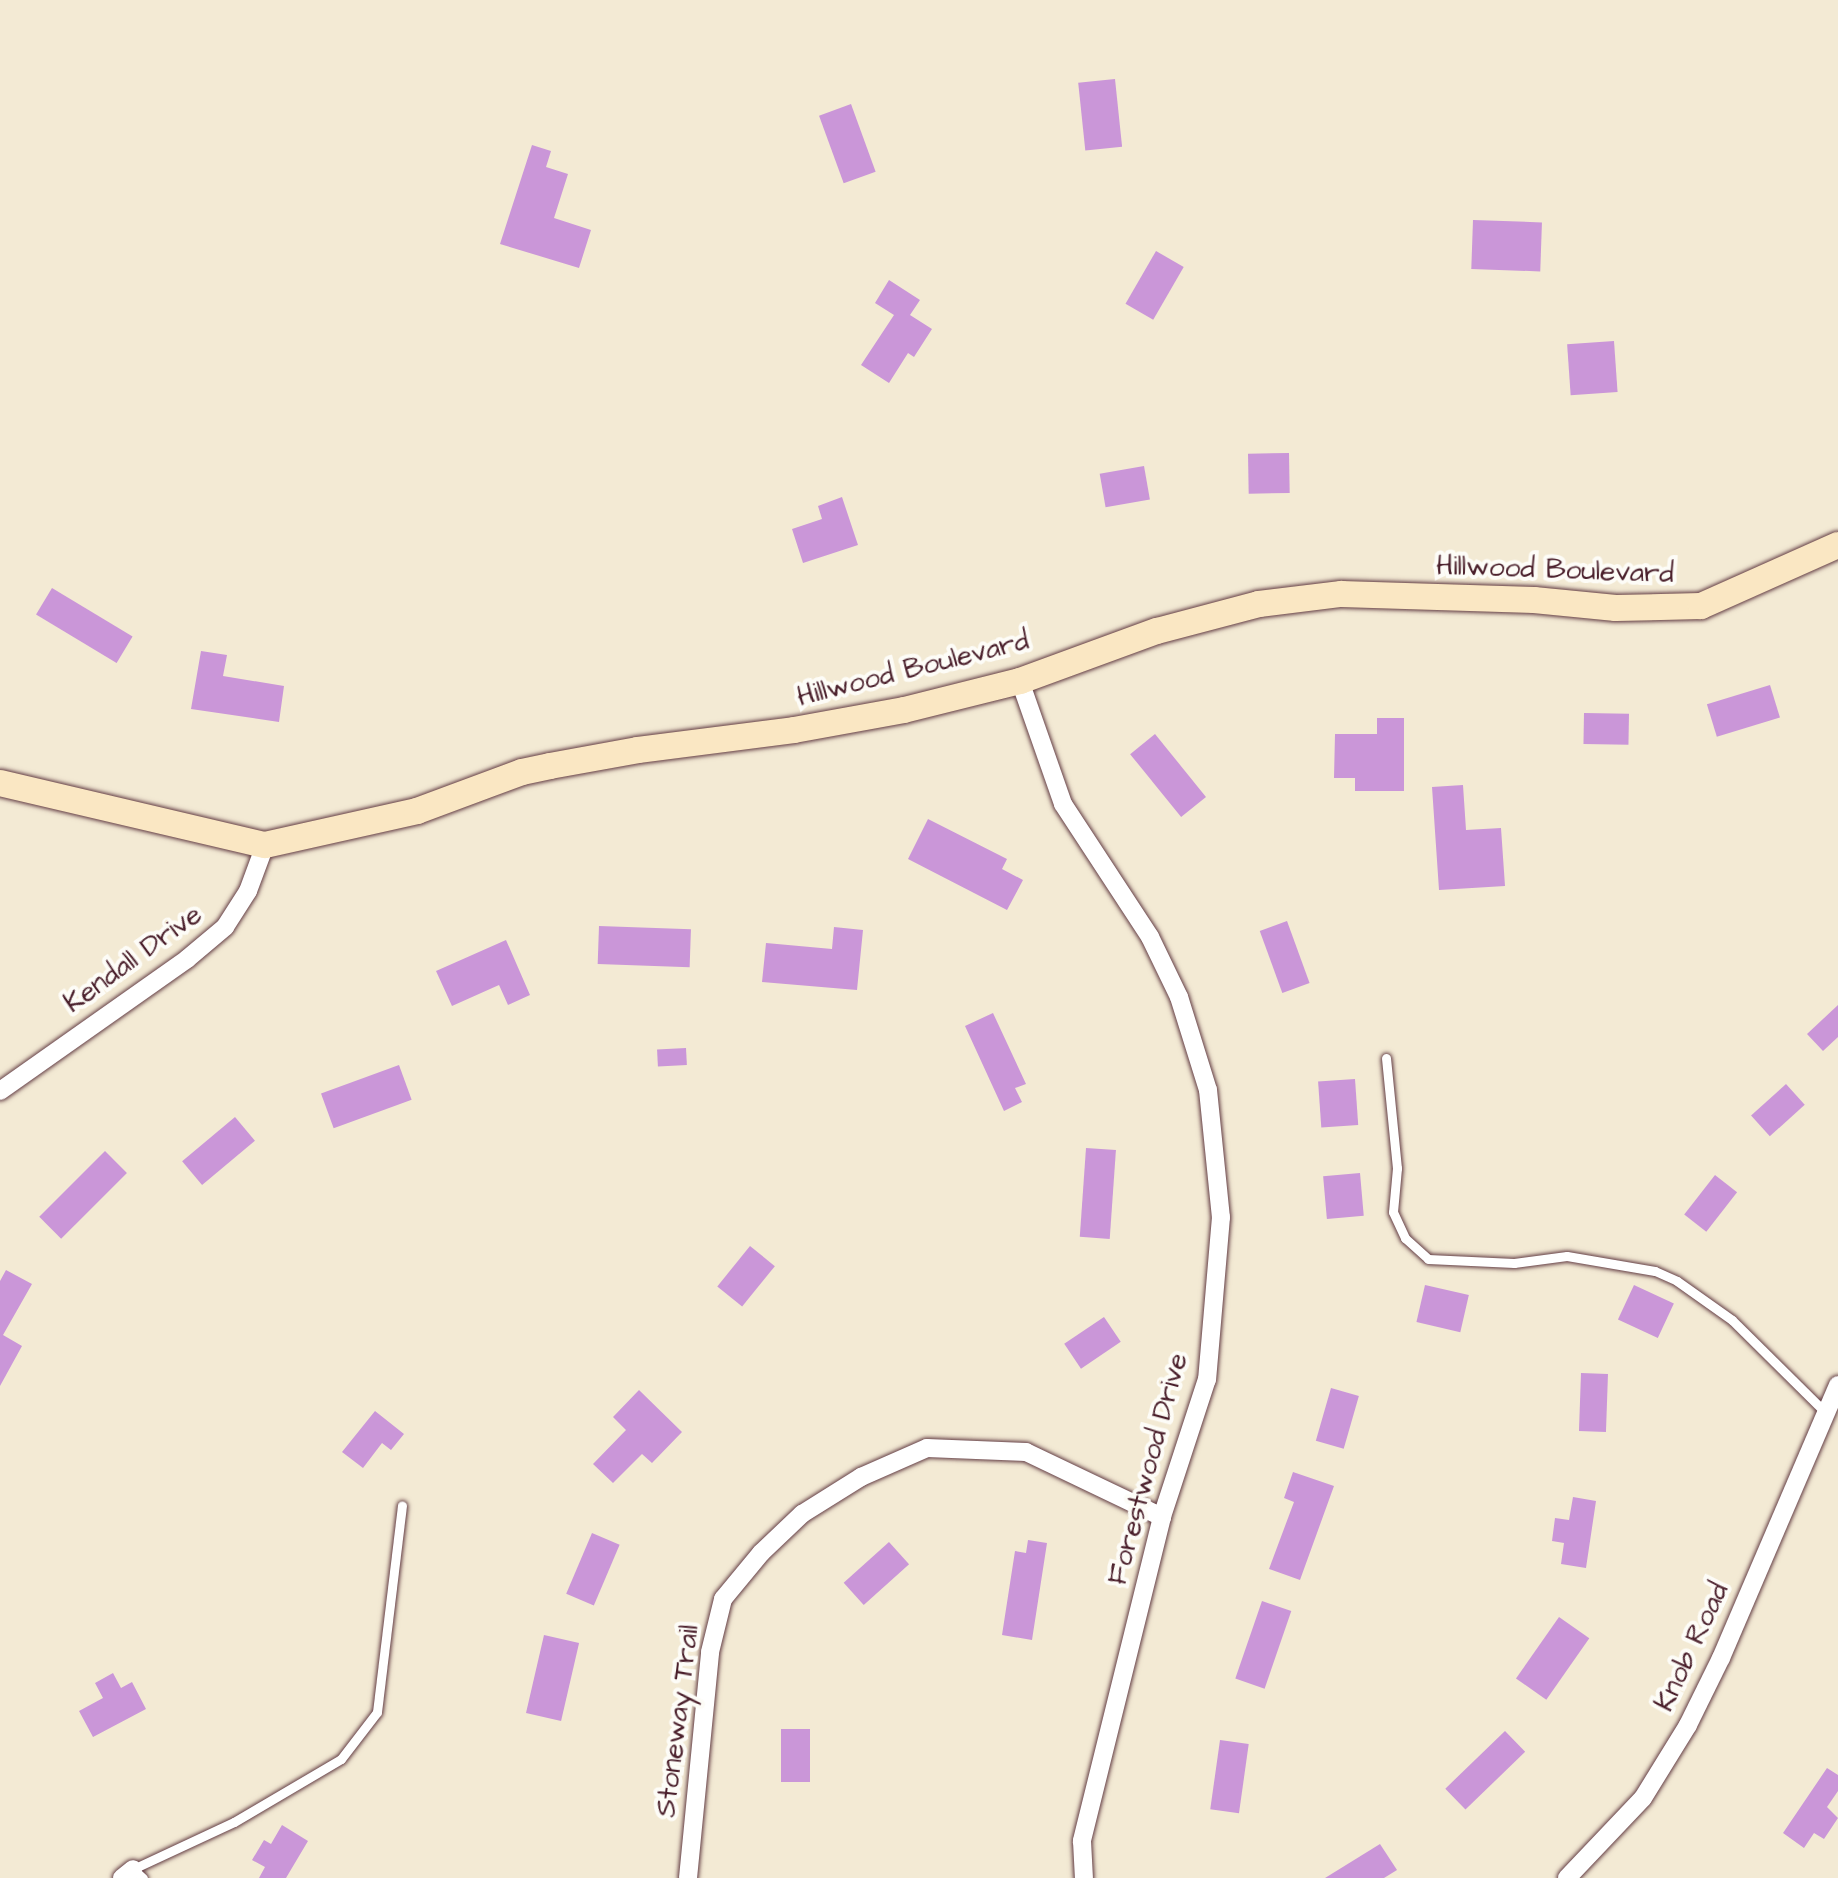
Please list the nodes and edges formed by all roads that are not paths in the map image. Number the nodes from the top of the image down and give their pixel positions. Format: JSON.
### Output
{"nodes":[{"id":1,"x":1838,"y":545,"type":"edge"},
{"id":2,"x":1020,"y":681,"type":"junction"},
{"id":3,"x":0,"y":783,"type":"edge"},
{"id":4,"x":265,"y":845,"type":"junction"},
{"id":5,"x":1386,"y":1058,"type":"dead end"},
{"id":6,"x":0,"y":1091,"type":"edge"},
{"id":7,"x":1838,"y":1385,"type":"edge"},
{"id":8,"x":1827,"y":1414,"type":"junction"},
{"id":9,"x":402,"y":1506,"type":"dead end"},
{"id":10,"x":1162,"y":1517,"type":"junction"},
{"id":11,"x":133,"y":1875,"type":"edge"},
{"id":12,"x":688,"y":1878,"type":"edge"},
{"id":13,"x":1084,"y":1878,"type":"edge"},
{"id":14,"x":1567,"y":1878,"type":"edge"}],
"edges":[{"from":1,"to":2,"type":"street","name":"Hillwood Boulevard"},
{"from":2,"to":4,"type":"street","name":"Hillwood Boulevard"},
{"from":2,"to":10,"type":"street","name":"Forestwood Drive"},
{"from":3,"to":4,"type":"street","name":"Hillwood Boulevard"},
{"from":4,"to":6,"type":"street","name":"Kendall Drive"},
{"from":5,"to":8,"type":"lane"},
{"from":7,"to":8,"type":"street","name":"Knob Road"},
{"from":8,"to":14,"type":"street","name":"Knob Road"},
{"from":9,"to":11,"type":"lane"},
{"from":10,"to":12,"type":"street","name":"Stoneway Trail"},
{"from":10,"to":13,"type":"street","name":"Forestwood Drive"}]}
